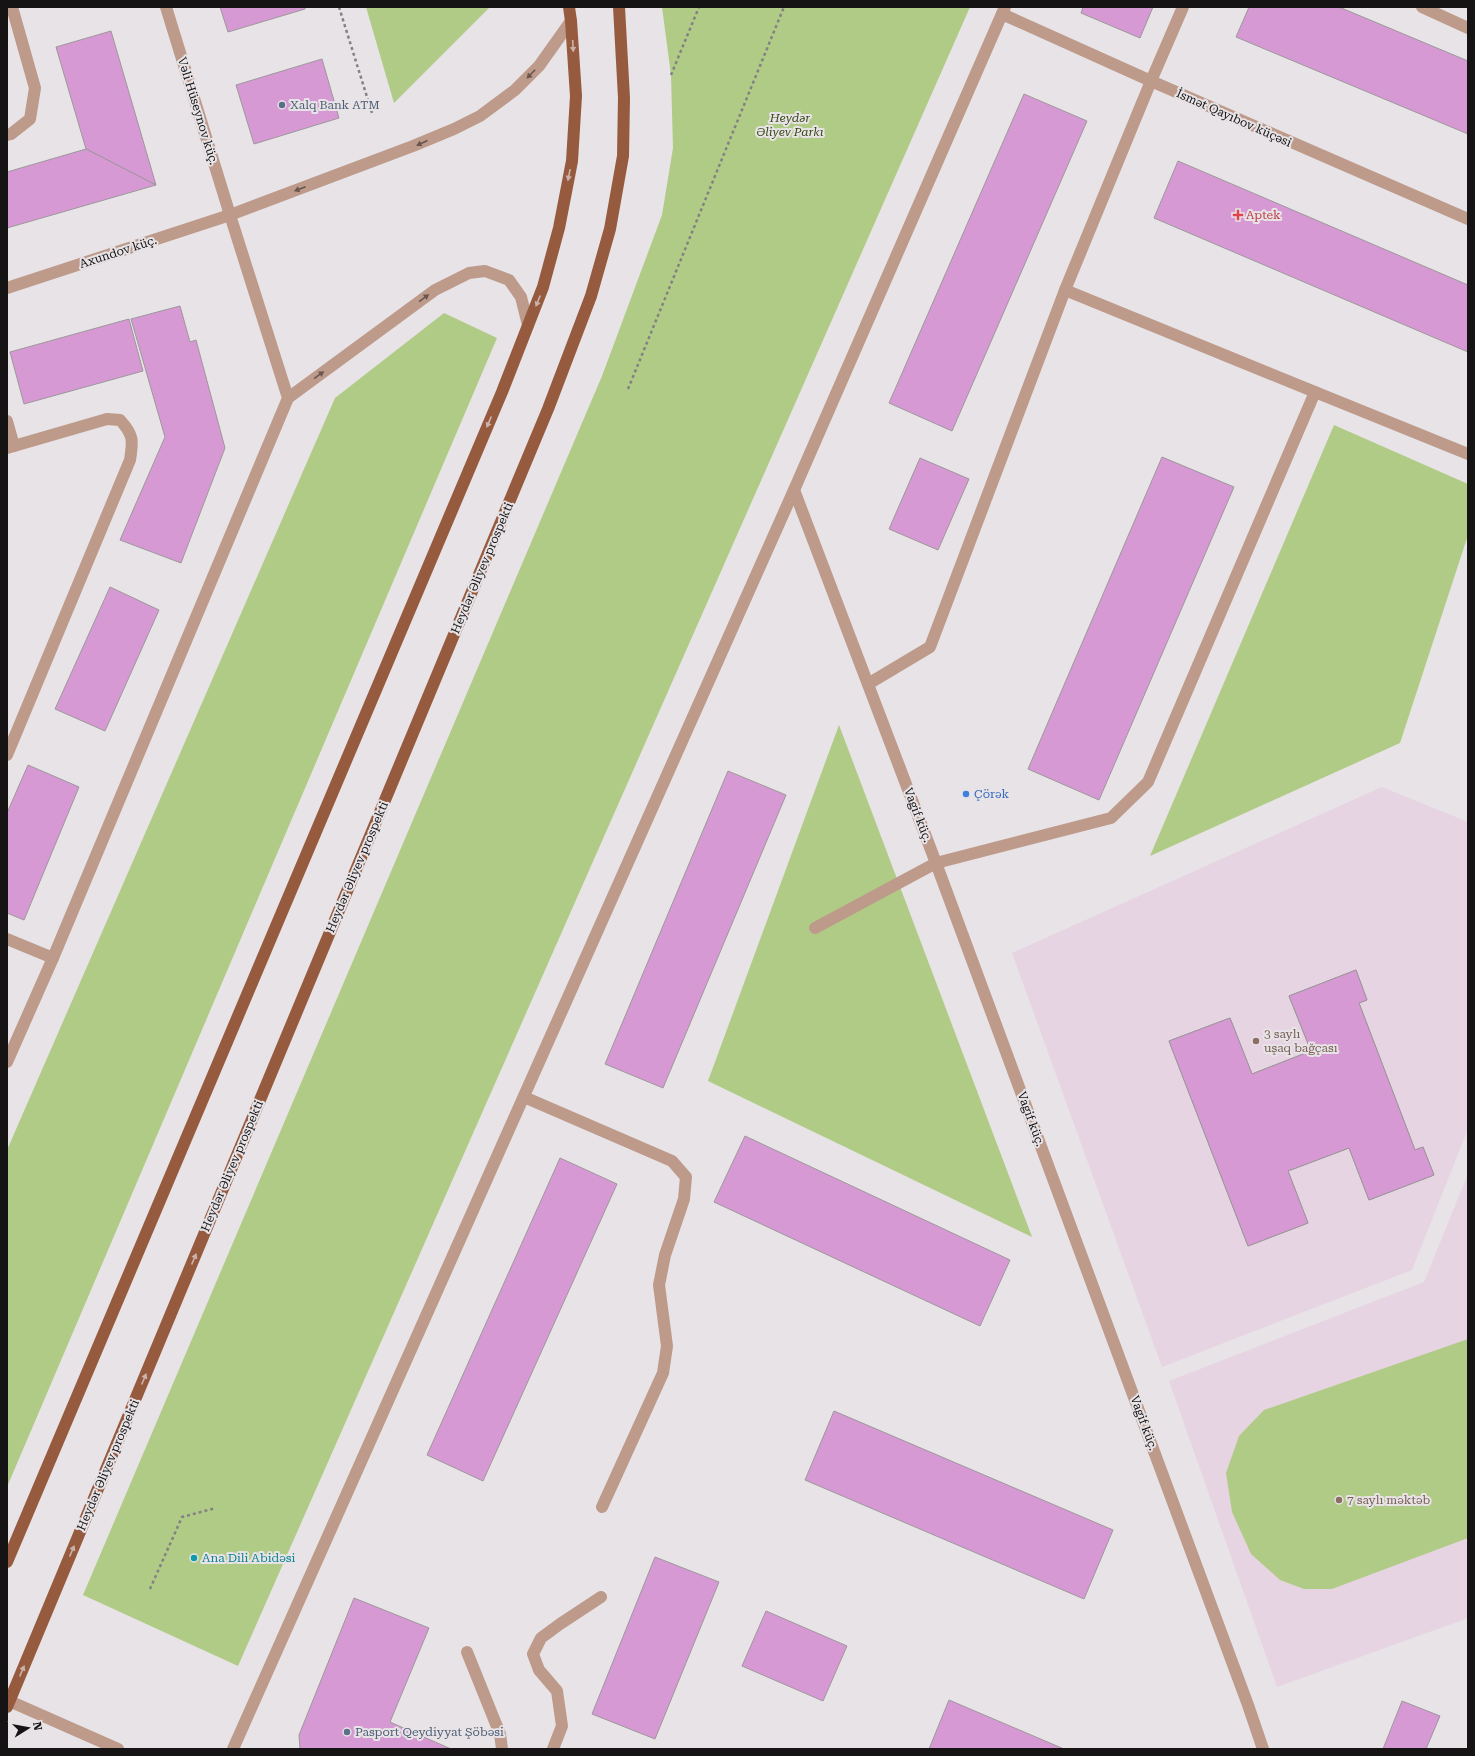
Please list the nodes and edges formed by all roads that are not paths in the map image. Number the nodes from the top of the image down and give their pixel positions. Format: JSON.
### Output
{"nodes":[{"id":1,"x":12,"y":7,"type":"edge"},
{"id":2,"x":166,"y":7,"type":"edge"},
{"id":3,"x":569,"y":7,"type":"edge"},
{"id":4,"x":619,"y":7,"type":"edge"},
{"id":5,"x":1183,"y":7,"type":"edge"},
{"id":6,"x":1422,"y":7,"type":"edge"},
{"id":7,"x":1003,"y":10,"type":"edge"},
{"id":8,"x":571,"y":21,"type":"junction"},
{"id":9,"x":1468,"y":28,"type":"edge"},
{"id":10,"x":1151,"y":81,"type":"junction"},
{"id":11,"x":7,"y":135,"type":"edge"},
{"id":12,"x":230,"y":216,"type":"junction"},
{"id":13,"x":1468,"y":220,"type":"edge"},
{"id":14,"x":7,"y":288,"type":"edge"},
{"id":15,"x":1065,"y":290,"type":"junction"},
{"id":16,"x":528,"y":325,"type":"junction"},
{"id":17,"x":1315,"y":392,"type":"junction"},
{"id":18,"x":288,"y":398,"type":"junction"},
{"id":19,"x":7,"y":420,"type":"edge"},
{"id":20,"x":11,"y":447,"type":"edge"},
{"id":21,"x":1468,"y":454,"type":"edge"},
{"id":22,"x":794,"y":490,"type":"junction"},
{"id":23,"x":868,"y":684,"type":"junction"},
{"id":24,"x":7,"y":755,"type":"edge"},
{"id":25,"x":936,"y":863,"type":"junction"},
{"id":26,"x":815,"y":928,"type":"dead end"},
{"id":27,"x":7,"y":939,"type":"edge"},
{"id":28,"x":53,"y":958,"type":"junction"},
{"id":29,"x":7,"y":1062,"type":"edge"},
{"id":30,"x":524,"y":1097,"type":"junction"},
{"id":31,"x":602,"y":1507,"type":"dead end"},
{"id":32,"x":7,"y":1562,"type":"edge"},
{"id":33,"x":601,"y":1597,"type":"dead end"},
{"id":34,"x":467,"y":1652,"type":"dead end"},
{"id":35,"x":8,"y":1702,"type":"edge"},
{"id":36,"x":118,"y":1749,"type":"edge"},
{"id":37,"x":233,"y":1749,"type":"edge"},
{"id":38,"x":502,"y":1749,"type":"edge"},
{"id":39,"x":553,"y":1749,"type":"edge"},
{"id":40,"x":1263,"y":1749,"type":"edge"}],
"edges":[{"from":1,"to":11,"type":"street"},
{"from":2,"to":12,"type":"street","name":"Vəli Hüseynov küç."},
{"from":3,"to":8,"type":"main road"},
{"from":35,"to":4,"type":"main road","name":"Heydər Əliyev prospekti","one_way":true},
{"from":5,"to":10,"type":"street"},
{"from":6,"to":9,"type":"street"},
{"from":7,"to":10,"type":"street","name":"İsmət Qayıbov küçəsi"},
{"from":7,"to":22,"type":"street"},
{"from":8,"to":12,"type":"street","name":"Axundov küç.","one_way":true},
{"from":8,"to":16,"type":"main road","one_way":true},
{"from":10,"to":13,"type":"street","name":"İsmət Qayıbov küçəsi"},
{"from":10,"to":15,"type":"street"},
{"from":12,"to":14,"type":"street","name":"Axundov küç."},
{"from":12,"to":18,"type":"street","name":"Vəli Hüseynov küç."},
{"from":15,"to":17,"type":"street"},
{"from":15,"to":23,"type":"street"},
{"from":18,"to":16,"type":"street","one_way":true},
{"from":16,"to":32,"type":"main road","one_way":true},
{"from":17,"to":21,"type":"street"},
{"from":17,"to":25,"type":"street"},
{"from":18,"to":28,"type":"street"},
{"from":19,"to":20,"type":"street"},
{"from":20,"to":24,"type":"street"},
{"from":22,"to":23,"type":"street","name":"Vagif küç."},
{"from":22,"to":30,"type":"street"},
{"from":23,"to":25,"type":"street","name":"Vagif küç."},
{"from":25,"to":26,"type":"street"},
{"from":25,"to":40,"type":"street","name":"Vagif küç."},
{"from":27,"to":28,"type":"street"},
{"from":28,"to":29,"type":"street"},
{"from":30,"to":31,"type":"street"},
{"from":30,"to":37,"type":"street"},
{"from":33,"to":39,"type":"street"},
{"from":34,"to":38,"type":"street"},
{"from":35,"to":36,"type":"street"}]}
